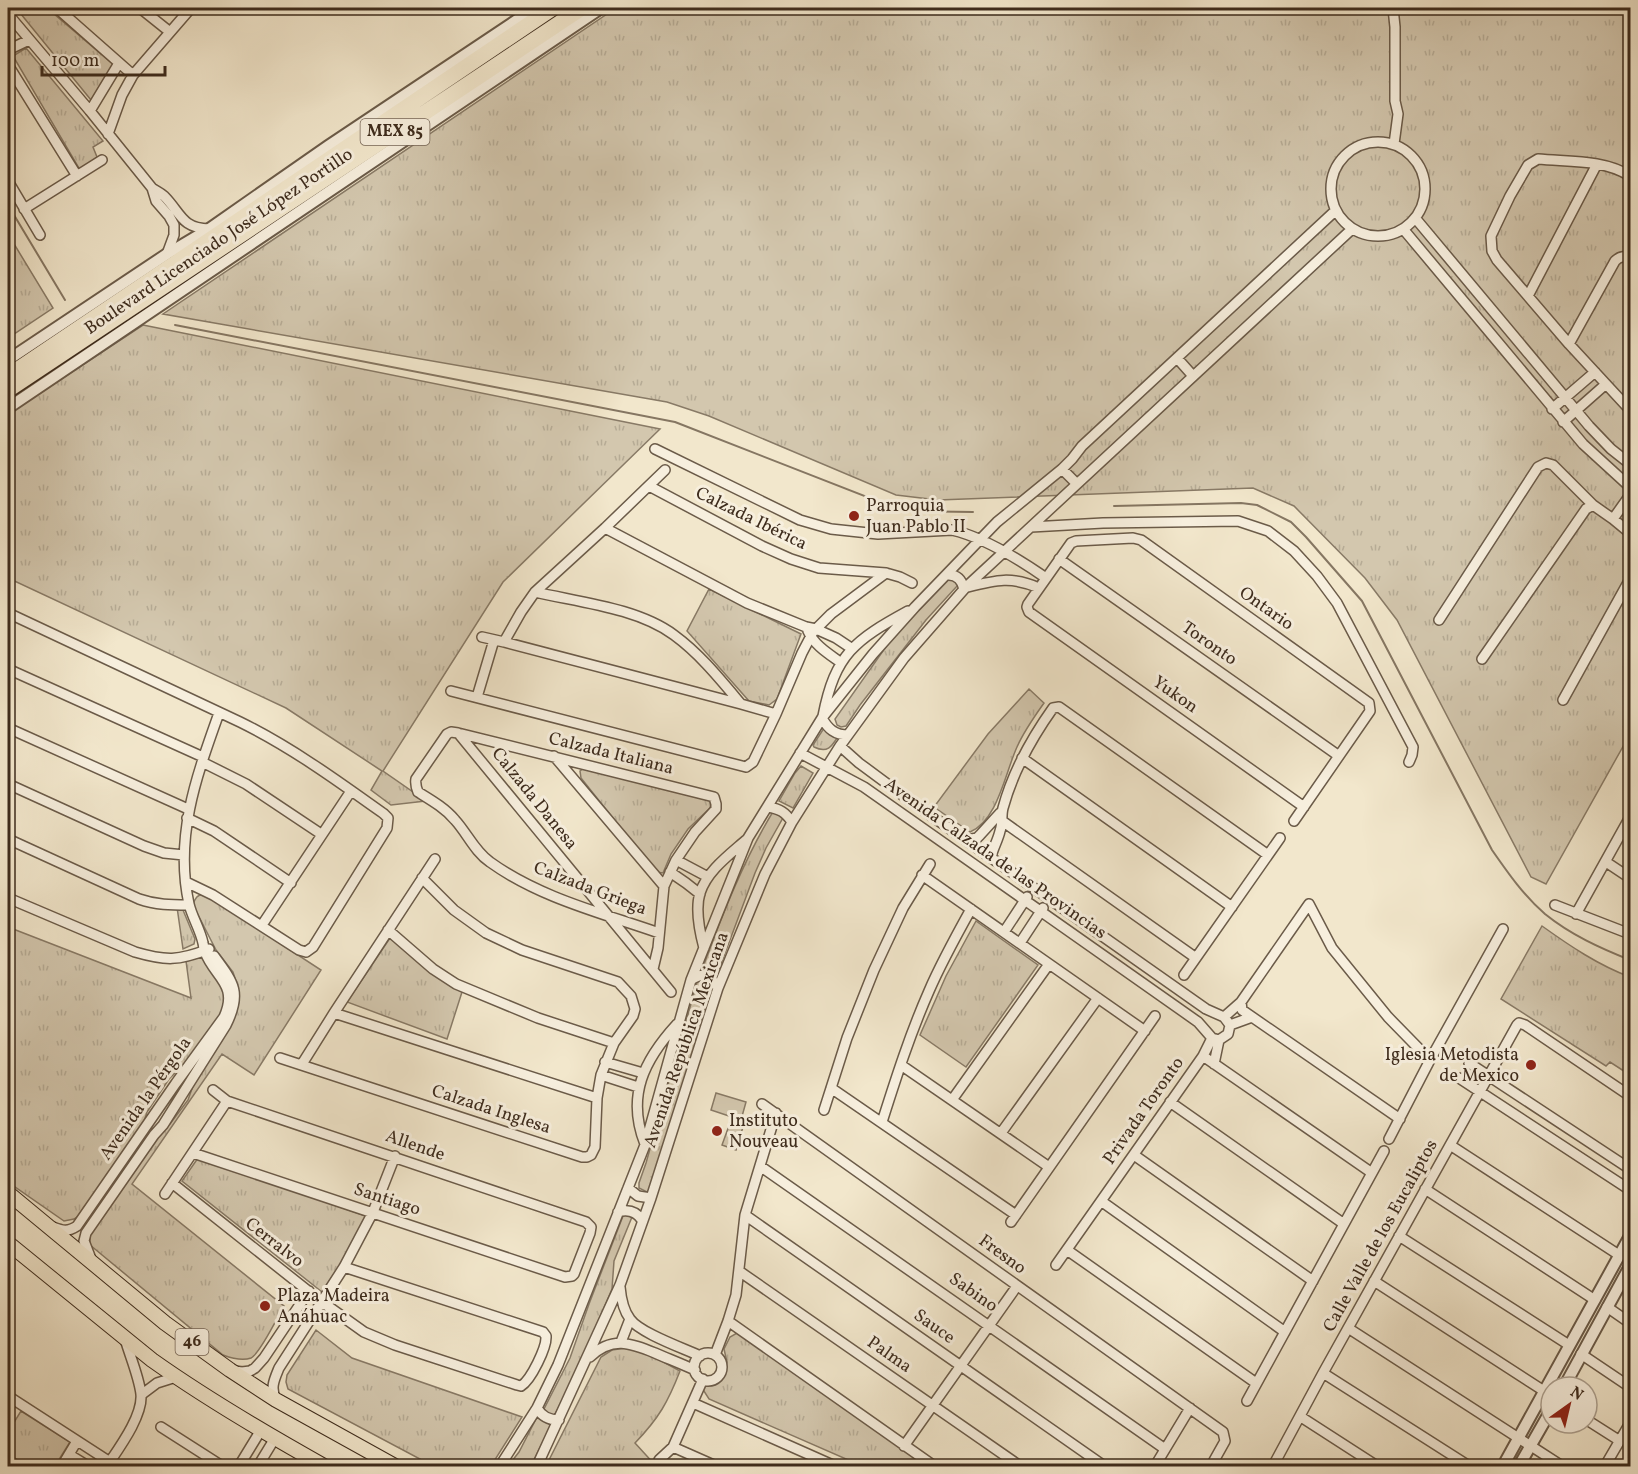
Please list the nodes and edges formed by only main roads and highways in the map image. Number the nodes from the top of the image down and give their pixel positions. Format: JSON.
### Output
{"nodes":[{"id":1,"x":553,"y":8,"type":"edge"},
{"id":2,"x":582,"y":8,"type":"edge"},
{"id":3,"x":328,"y":146,"type":"road end"},
{"id":4,"x":311,"y":171,"type":"junction"},
{"id":5,"x":8,"y":376,"type":"edge"},
{"id":6,"x":8,"y":390,"type":"edge"},
{"id":7,"x":8,"y":1193,"type":"edge"},
{"id":8,"x":8,"y":1243,"type":"edge"},
{"id":9,"x":383,"y":1463,"type":"edge"},
{"id":10,"x":324,"y":1467,"type":"edge"},
{"id":11,"x":395,"y":1467,"type":"edge"}],
"edges":[{"from":1,"to":4,"type":"highway","name":"Boulevard Licenciado José López Portillo","number":"MEX 85"},
{"from":2,"to":6,"type":"highway","name":"Boulevard Licenciado José López Portillo","number":"MEX 85"},
{"from":3,"to":4,"type":"highway"},
{"from":4,"to":5,"type":"highway","name":"Boulevard Licenciado José López Portillo","number":"MEX 85"},
{"from":7,"to":9,"type":"main road","number":"46"},
{"from":8,"to":10,"type":"main road","number":"46"},
{"from":9,"to":11,"type":"main road","number":"46"}]}
